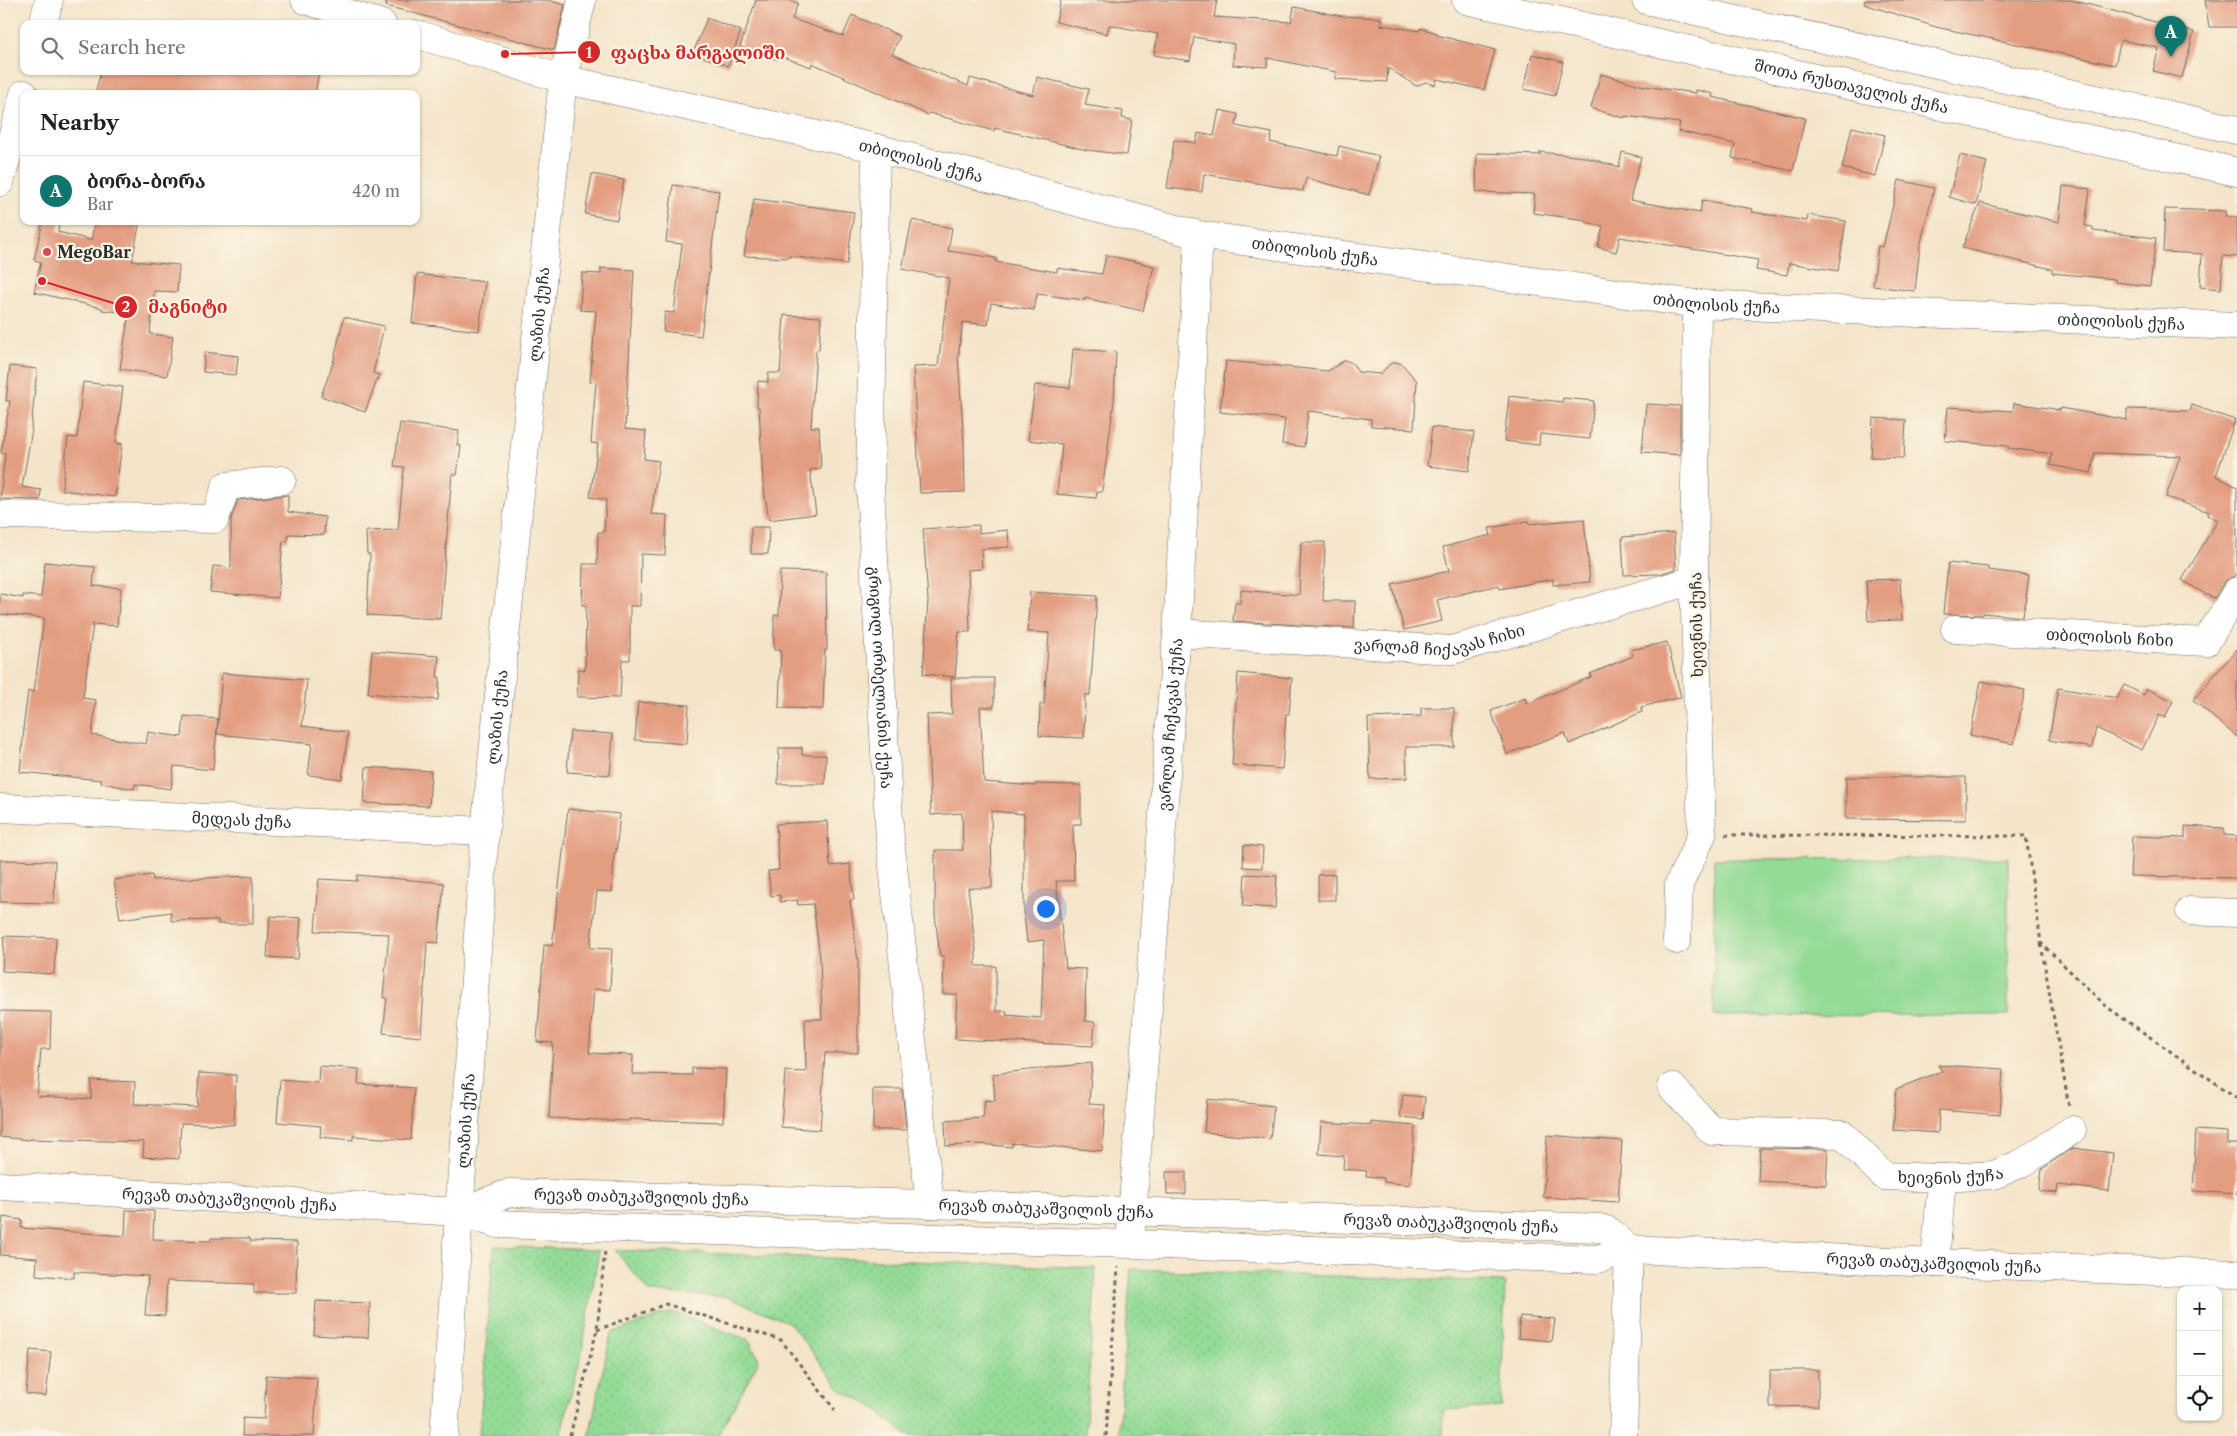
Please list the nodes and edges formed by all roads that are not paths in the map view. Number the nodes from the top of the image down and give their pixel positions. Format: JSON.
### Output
{"nodes":[{"id":1,"x":49,"y":0,"type":"edge"},
{"id":2,"x":305,"y":0,"type":"edge"},
{"id":3,"x":582,"y":0,"type":"edge"},
{"id":4,"x":1466,"y":0,"type":"edge"},
{"id":5,"x":1646,"y":0,"type":"edge"},
{"id":6,"x":44,"y":20,"type":"edge"},
{"id":7,"x":369,"y":20,"type":"edge"},
{"id":8,"x":420,"y":35,"type":"edge"},
{"id":9,"x":29,"y":75,"type":"edge"},
{"id":10,"x":563,"y":79,"type":"junction"},
{"id":11,"x":25,"y":90,"type":"edge"},
{"id":12,"x":20,"y":109,"type":"edge"},
{"id":13,"x":2237,"y":130,"type":"edge"},
{"id":14,"x":876,"y":148,"type":"junction"},
{"id":15,"x":2237,"y":172,"type":"edge"},
{"id":16,"x":0,"y":182,"type":"edge"},
{"id":17,"x":1199,"y":235,"type":"junction"},
{"id":18,"x":1698,"y":304,"type":"junction"},
{"id":19,"x":2237,"y":326,"type":"edge"},
{"id":20,"x":282,"y":480,"type":"dead end"},
{"id":21,"x":0,"y":515,"type":"edge"},
{"id":22,"x":1694,"y":580,"type":"junction"},
{"id":23,"x":2237,"y":592,"type":"edge"},
{"id":24,"x":1955,"y":629,"type":"dead end"},
{"id":25,"x":1177,"y":633,"type":"junction"},
{"id":26,"x":0,"y":808,"type":"edge"},
{"id":27,"x":485,"y":831,"type":"junction"},
{"id":28,"x":2190,"y":911,"type":"dead end"},
{"id":29,"x":2237,"y":913,"type":"edge"},
{"id":30,"x":1677,"y":940,"type":"dead end"},
{"id":31,"x":1672,"y":1087,"type":"dead end"},
{"id":32,"x":2072,"y":1130,"type":"road end"},
{"id":33,"x":1942,"y":1178,"type":"junction"},
{"id":34,"x":0,"y":1186,"type":"edge"},
{"id":35,"x":930,"y":1204,"type":"junction"},
{"id":36,"x":459,"y":1212,"type":"junction"},
{"id":37,"x":1132,"y":1212,"type":"junction"},
{"id":38,"x":1122,"y":1245,"type":"junction"},
{"id":39,"x":1630,"y":1249,"type":"junction"},
{"id":40,"x":1935,"y":1264,"type":"junction"},
{"id":41,"x":2237,"y":1274,"type":"edge"},
{"id":42,"x":444,"y":1436,"type":"edge"},
{"id":43,"x":1623,"y":1436,"type":"edge"}],
"edges":[{"from":1,"to":6,"type":"street"},
{"from":2,"to":7,"type":"street"},
{"from":3,"to":10,"type":"street","name":"ლაზის ქუჩა"},
{"from":4,"to":15,"type":"street","name":"შოთა რუსთაველის ქუჩა"},
{"from":5,"to":13,"type":"street"},
{"from":8,"to":10,"type":"street","name":"თბილისის ქუჩა"},
{"from":9,"to":11,"type":"street"},
{"from":10,"to":14,"type":"street","name":"თბილისის ქუჩა"},
{"from":10,"to":27,"type":"street","name":"ლაზის ქუჩა"},
{"from":12,"to":16,"type":"street"},
{"from":14,"to":17,"type":"street","name":"თბილისის ქუჩა"},
{"from":14,"to":35,"type":"street","name":"გრიგოლ ორბელიანის ქუჩა"},
{"from":17,"to":18,"type":"street","name":"თბილისის ქუჩა"},
{"from":17,"to":25,"type":"street","name":"ვარლამ ჩიქავას ქუჩა"},
{"from":18,"to":19,"type":"street","name":"თბილისის ქუჩა"},
{"from":18,"to":22,"type":"street","name":"ხეივნის ქუჩა"},
{"from":20,"to":21,"type":"street"},
{"from":22,"to":25,"type":"street","name":"ვარლამ ჩიქავას ჩიხი"},
{"from":22,"to":30,"type":"street","name":"ხეივნის ქუჩა"},
{"from":23,"to":24,"type":"street","name":"თბილისის ჩიხი"},
{"from":25,"to":37,"type":"street","name":"ვარლამ ჩიქავას ქუჩა"},
{"from":26,"to":27,"type":"street","name":"მედეას ქუჩა"},
{"from":27,"to":36,"type":"street","name":"ლაზის ქუჩა"},
{"from":28,"to":29,"type":"street"},
{"from":31,"to":33,"type":"street","name":"ხეივნის ქუჩა"},
{"from":32,"to":33,"type":"street","name":"ხეივნის ქუჩა"},
{"from":33,"to":40,"type":"street"},
{"from":34,"to":36,"type":"street","name":"რევაზ თაბუკაშვილის ქუჩა"},
{"from":35,"to":36,"type":"street","name":"რევაზ თაბუკაშვილის ქუჩა"},
{"from":35,"to":37,"type":"street","name":"რევაზ თაბუკაშვილის ქუჩა"},
{"from":36,"to":38,"type":"street","name":"რევაზ თაბუკაშვილის ქუჩა"},
{"from":36,"to":42,"type":"street","name":"ლაზის ქუჩა"},
{"from":37,"to":38,"type":"street","name":"ვარლამ ჩიქავას ქუჩა"},
{"from":37,"to":39,"type":"street","name":"რევაზ თაბუკაშვილის ქუჩა"},
{"from":38,"to":39,"type":"street","name":"რევაზ თაბუკაშვილის ქუჩა"},
{"from":39,"to":40,"type":"street","name":"რევაზ თაბუკაშვილის ქუჩა"},
{"from":39,"to":43,"type":"street"},
{"from":40,"to":41,"type":"street","name":"რევაზ თაბუკაშვილის ქუჩა"}]}
